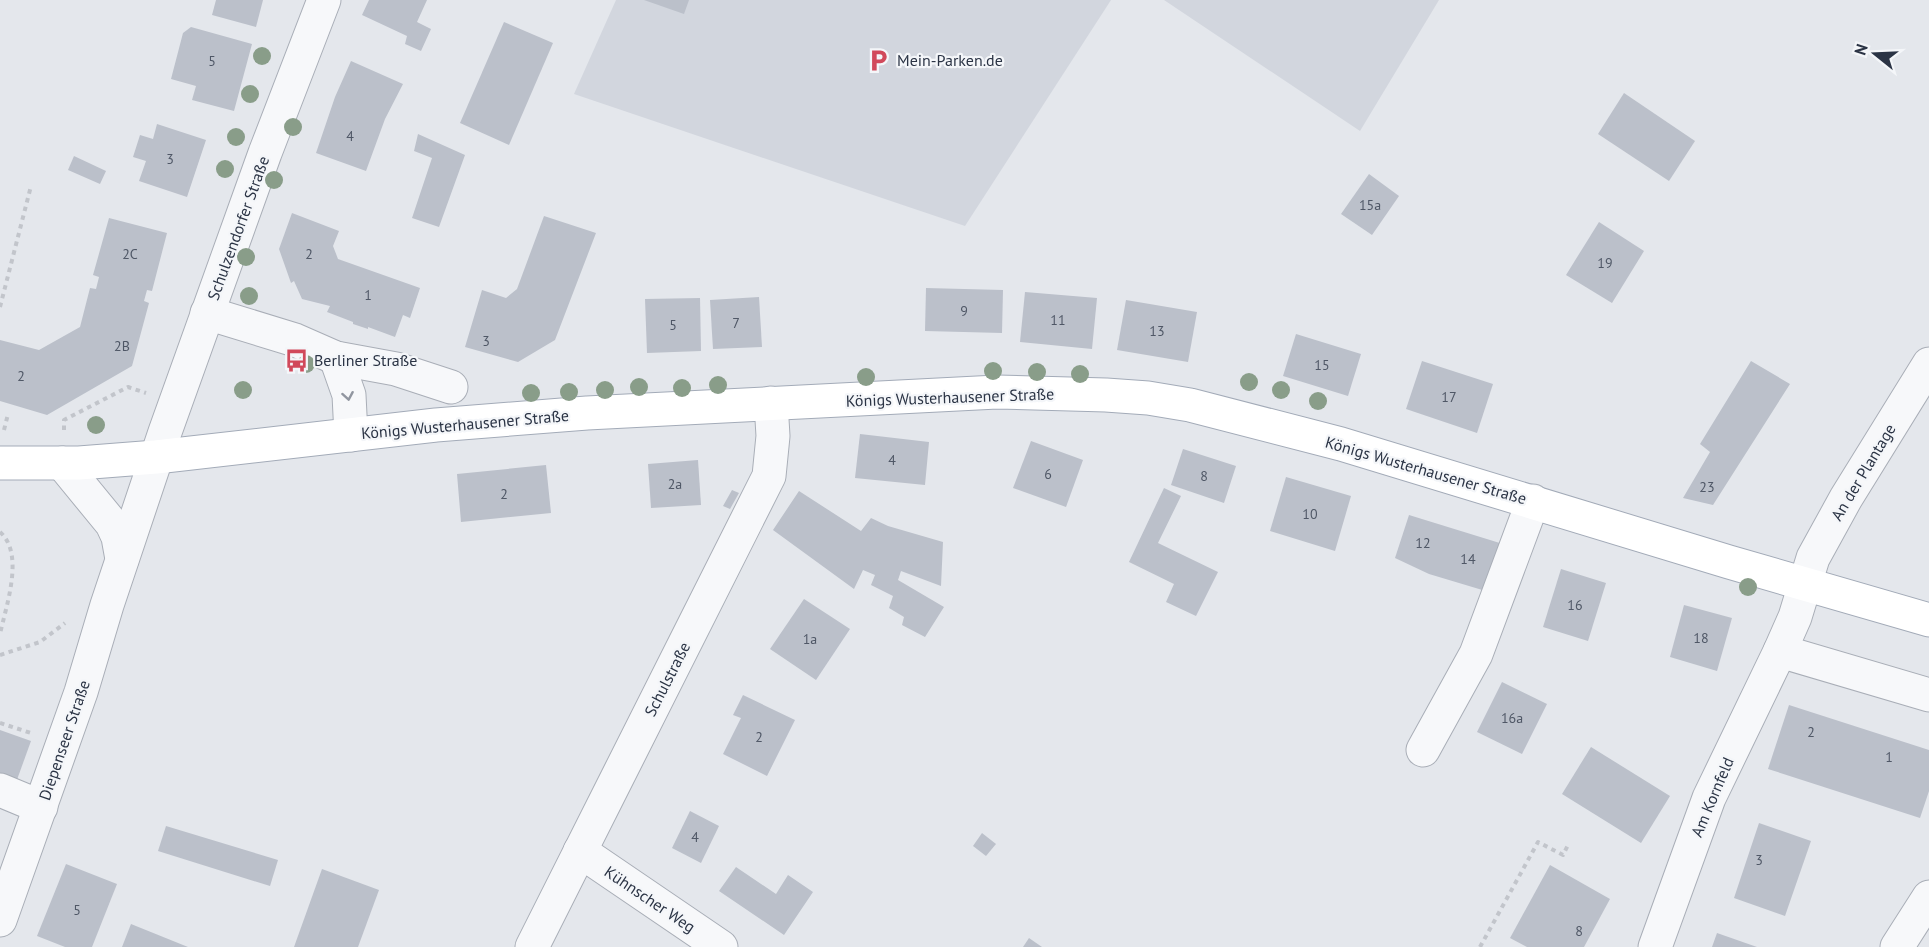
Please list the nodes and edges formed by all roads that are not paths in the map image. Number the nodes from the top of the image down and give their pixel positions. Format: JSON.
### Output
{"nodes":[{"id":1,"x":324,"y":0,"type":"edge"},
{"id":2,"x":207,"y":313,"type":"junction"},
{"id":3,"x":336,"y":358,"type":"junction"},
{"id":4,"x":1929,"y":364,"type":"edge"},
{"id":5,"x":451,"y":387,"type":"dead end"},
{"id":6,"x":771,"y":403,"type":"junction"},
{"id":7,"x":351,"y":435,"type":"junction"},
{"id":8,"x":63,"y":447,"type":"junction"},
{"id":9,"x":1,"y":451,"type":"edge"},
{"id":10,"x":156,"y":457,"type":"junction"},
{"id":11,"x":1533,"y":501,"type":"junction"},
{"id":12,"x":122,"y":559,"type":"junction"},
{"id":13,"x":1804,"y":583,"type":"junction"},
{"id":14,"x":1929,"y":620,"type":"edge"},
{"id":15,"x":1780,"y":651,"type":"junction"},
{"id":16,"x":1929,"y":695,"type":"edge"},
{"id":17,"x":1423,"y":750,"type":"dead end"},
{"id":18,"x":0,"y":790,"type":"edge"},
{"id":19,"x":40,"y":807,"type":"junction"},
{"id":20,"x":580,"y":851,"type":"junction"},
{"id":21,"x":9,"y":864,"type":"edge"},
{"id":22,"x":1929,"y":897,"type":"edge"},
{"id":23,"x":0,"y":920,"type":"edge"},
{"id":24,"x":532,"y":947,"type":"edge"},
{"id":25,"x":721,"y":947,"type":"edge"},
{"id":26,"x":1655,"y":947,"type":"edge"},
{"id":27,"x":1897,"y":947,"type":"edge"}],
"edges":[{"from":1,"to":2,"type":"street","name":"Schulzendorfer Straße"},
{"from":2,"to":3,"type":"street"},
{"from":2,"to":10,"type":"street","name":"Schulzendorfer Straße"},
{"from":3,"to":5,"type":"street"},
{"from":3,"to":7,"type":"street","one_way":true},
{"from":4,"to":13,"type":"street","name":"An der Plantage"},
{"from":6,"to":7,"type":"main road","name":"Königs Wusterhausener Straße"},
{"from":6,"to":11,"type":"main road","name":"Königs Wusterhausener Straße"},
{"from":6,"to":20,"type":"street","name":"Schulstraße"},
{"from":7,"to":10,"type":"main road","name":"Königs Wusterhausener Straße"},
{"from":8,"to":9,"type":"main road"},
{"from":8,"to":10,"type":"main road"},
{"from":8,"to":12,"type":"street"},
{"from":10,"to":12,"type":"street","name":"Diepenseer Straße"},
{"from":11,"to":13,"type":"main road","name":"Königs Wusterhausener Straße"},
{"from":11,"to":17,"type":"street"},
{"from":12,"to":19,"type":"street","name":"Diepenseer Straße"},
{"from":13,"to":14,"type":"main road","name":"Königs Wusterhausener Straße"},
{"from":13,"to":15,"type":"street","name":"Am Kornfeld"},
{"from":15,"to":16,"type":"street"},
{"from":15,"to":26,"type":"street","name":"Am Kornfeld"},
{"from":18,"to":19,"type":"street"},
{"from":19,"to":21,"type":"street","name":"Diepenseer Straße"},
{"from":20,"to":24,"type":"street","name":"Schulstraße"},
{"from":20,"to":25,"type":"street","name":"Kühnscher Weg"},
{"from":21,"to":23,"type":"street","name":"Diepenseer Straße"},
{"from":22,"to":27,"type":"street"}]}
